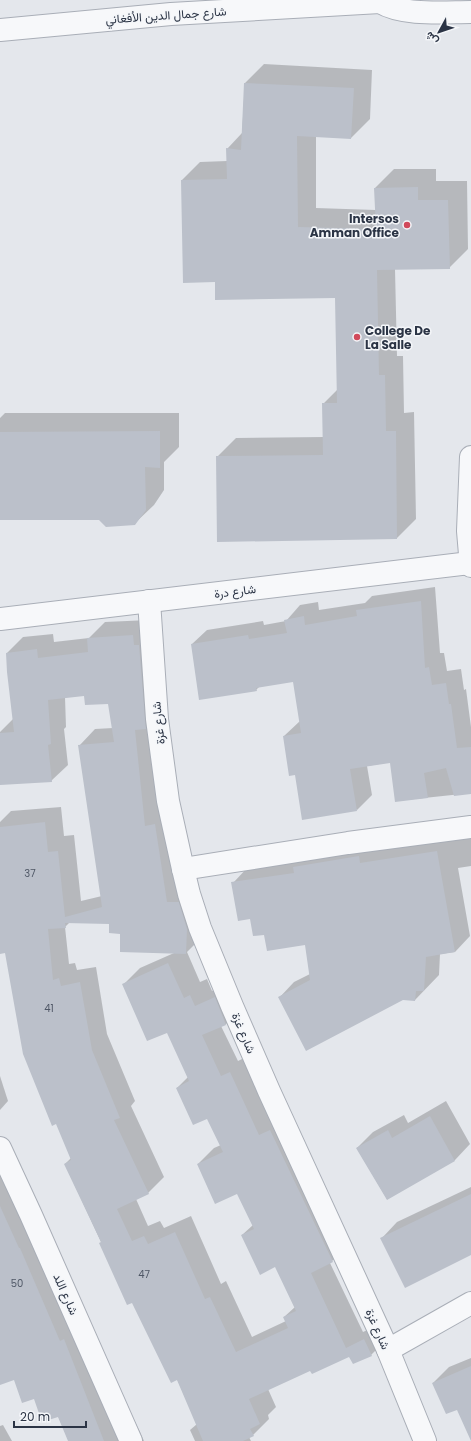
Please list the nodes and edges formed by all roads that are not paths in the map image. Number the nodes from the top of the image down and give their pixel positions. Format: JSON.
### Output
{"nodes":[{"id":1,"x":383,"y":1,"type":"edge"},
{"id":2,"x":471,"y":12,"type":"edge"},
{"id":3,"x":0,"y":30,"type":"edge"},
{"id":4,"x":471,"y":457,"type":"edge"},
{"id":5,"x":471,"y":565,"type":"edge"},
{"id":6,"x":149,"y":601,"type":"junction"},
{"id":7,"x":0,"y":619,"type":"edge"},
{"id":8,"x":471,"y":827,"type":"edge"},
{"id":9,"x":183,"y":869,"type":"junction"},
{"id":10,"x":0,"y":1148,"type":"edge"},
{"id":11,"x":471,"y":1303,"type":"edge"},
{"id":12,"x":388,"y":1350,"type":"junction"},
{"id":13,"x":131,"y":1441,"type":"edge"},
{"id":14,"x":426,"y":1441,"type":"edge"}],
"edges":[{"from":1,"to":2,"type":"street","name":"شارع جمال الدين الأفغاني"},
{"from":1,"to":3,"type":"street","name":"شارع جمال الدين الأفغاني"},
{"from":4,"to":5,"type":"street"},
{"from":5,"to":6,"type":"street","name":"شارع درة"},
{"from":6,"to":7,"type":"street","name":"شارع درة"},
{"from":6,"to":9,"type":"street","name":"شارع غزة"},
{"from":8,"to":9,"type":"street"},
{"from":9,"to":12,"type":"street","name":"شارع غزة"},
{"from":10,"to":13,"type":"street","name":"شارع اللد"},
{"from":11,"to":12,"type":"street"},
{"from":12,"to":14,"type":"street","name":"شارع غزة"}]}
